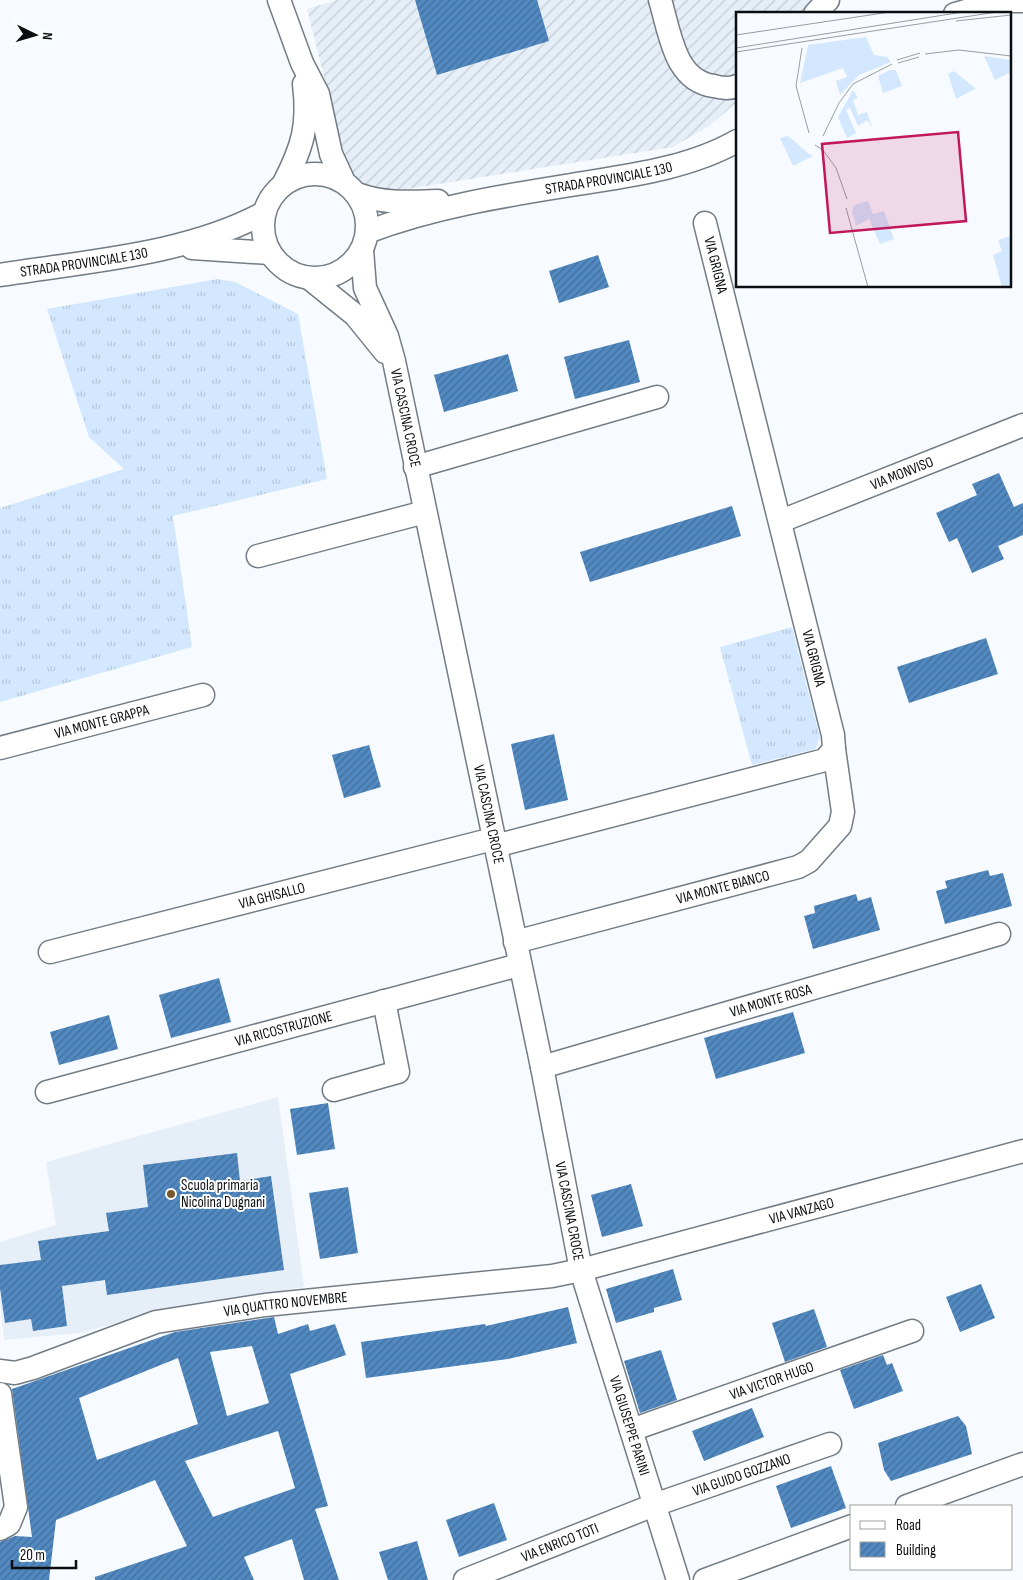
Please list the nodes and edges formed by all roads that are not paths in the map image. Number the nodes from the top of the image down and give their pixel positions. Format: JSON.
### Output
{"nodes":[{"id":1,"x":280,"y":0,"type":"edge"},
{"id":2,"x":660,"y":0,"type":"edge"},
{"id":3,"x":828,"y":0,"type":"edge"},
{"id":4,"x":1023,"y":2,"type":"edge"},
{"id":5,"x":961,"y":8,"type":"edge"},
{"id":6,"x":817,"y":12,"type":"edge"},
{"id":7,"x":302,"y":63,"type":"junction"},
{"id":8,"x":736,"y":86,"type":"edge"},
{"id":9,"x":736,"y":141,"type":"edge"},
{"id":10,"x":284,"y":183,"type":"junction"},
{"id":11,"x":351,"y":188,"type":"junction"},
{"id":12,"x":474,"y":200,"type":"junction"},
{"id":13,"x":264,"y":213,"type":"junction"},
{"id":14,"x":705,"y":223,"type":"dead end"},
{"id":15,"x":364,"y":241,"type":"junction"},
{"id":16,"x":169,"y":248,"type":"junction"},
{"id":17,"x":270,"y":253,"type":"junction"},
{"id":18,"x":0,"y":275,"type":"edge"},
{"id":19,"x":309,"y":278,"type":"junction"},
{"id":20,"x":394,"y":361,"type":"junction"},
{"id":21,"x":657,"y":397,"type":"dead end"},
{"id":22,"x":1023,"y":425,"type":"edge"},
{"id":23,"x":415,"y":467,"type":"junction"},
{"id":24,"x":425,"y":512,"type":"junction"},
{"id":25,"x":781,"y":521,"type":"junction"},
{"id":26,"x":258,"y":556,"type":"dead end"},
{"id":27,"x":204,"y":695,"type":"dead end"},
{"id":28,"x":0,"y":748,"type":"edge"},
{"id":29,"x":834,"y":749,"type":"junction"},
{"id":30,"x":494,"y":842,"type":"junction"},
{"id":31,"x":999,"y":934,"type":"dead end"},
{"id":32,"x":515,"y":942,"type":"junction"},
{"id":33,"x":50,"y":952,"type":"dead end"},
{"id":34,"x":519,"y":965,"type":"junction"},
{"id":35,"x":384,"y":1001,"type":"junction"},
{"id":36,"x":542,"y":1067,"type":"junction"},
{"id":37,"x":334,"y":1090,"type":"dead end"},
{"id":38,"x":47,"y":1092,"type":"dead end"},
{"id":39,"x":1023,"y":1151,"type":"edge"},
{"id":40,"x":581,"y":1270,"type":"junction"},
{"id":41,"x":912,"y":1331,"type":"dead end"},
{"id":42,"x":0,"y":1371,"type":"edge"},
{"id":43,"x":0,"y":1394,"type":"edge"},
{"id":44,"x":631,"y":1430,"type":"junction"},
{"id":45,"x":830,"y":1444,"type":"dead end"},
{"id":46,"x":1023,"y":1464,"type":"edge"},
{"id":47,"x":654,"y":1505,"type":"junction"},
{"id":48,"x":910,"y":1505,"type":"edge"},
{"id":49,"x":850,"y":1527,"type":"edge"},
{"id":50,"x":0,"y":1529,"type":"edge"},
{"id":51,"x":465,"y":1580,"type":"edge"},
{"id":52,"x":678,"y":1580,"type":"edge"},
{"id":53,"x":704,"y":1580,"type":"edge"}],
"edges":[{"from":1,"to":7,"type":"street"},
{"from":2,"to":8,"type":"street"},
{"from":3,"to":6,"type":"street"},
{"from":4,"to":5,"type":"street"},
{"from":7,"to":10,"type":"street"},
{"from":7,"to":11,"type":"street"},
{"from":9,"to":12,"type":"street","name":"STRADA PROVINCIALE 130"},
{"from":10,"to":11,"type":"street","name":"STRADA PROVINCIALE 130"},
{"from":10,"to":13,"type":"street"},
{"from":11,"to":12,"type":"street","name":"STRADA PROVINCIALE 130"},
{"from":11,"to":15,"type":"street"},
{"from":12,"to":15,"type":"street","name":"STRADA PROVINCIALE 130"},
{"from":13,"to":16,"type":"street","name":"STRADA PROVINCIALE 130"},
{"from":13,"to":17,"type":"street"},
{"from":14,"to":25,"type":"street","name":"VIA GRIGNA"},
{"from":15,"to":19,"type":"street","name":"STRADA PROVINCIALE 130"},
{"from":15,"to":20,"type":"street","name":"VIA CASCINA CROCE"},
{"from":16,"to":17,"type":"street","name":"STRADA PROVINCIALE 130"},
{"from":16,"to":18,"type":"street","name":"STRADA PROVINCIALE 130"},
{"from":17,"to":19,"type":"street","name":"STRADA PROVINCIALE 130"},
{"from":19,"to":20,"type":"street","name":"VIA CASCINA CROCE"},
{"from":20,"to":23,"type":"street","name":"VIA CASCINA CROCE"},
{"from":21,"to":23,"type":"street"},
{"from":22,"to":25,"type":"street","name":"VIA MONVISO"},
{"from":23,"to":24,"type":"street","name":"VIA CASCINA CROCE"},
{"from":24,"to":26,"type":"street"},
{"from":24,"to":30,"type":"street","name":"VIA CASCINA CROCE"},
{"from":25,"to":29,"type":"street","name":"VIA GRIGNA"},
{"from":27,"to":28,"type":"street","name":"VIA MONTE GRAPPA"},
{"from":29,"to":30,"type":"street"},
{"from":29,"to":32,"type":"street","name":"VIA MONTE BIANCO"},
{"from":30,"to":32,"type":"street","name":"VIA CASCINA CROCE"},
{"from":30,"to":33,"type":"street","name":"VIA GHISALLO"},
{"from":31,"to":36,"type":"street","name":"VIA MONTE ROSA"},
{"from":32,"to":34,"type":"street","name":"VIA CASCINA CROCE"},
{"from":34,"to":35,"type":"street","name":"VIA RICOSTRUZIONE"},
{"from":34,"to":36,"type":"street","name":"VIA CASCINA CROCE"},
{"from":35,"to":37,"type":"street"},
{"from":35,"to":38,"type":"street","name":"VIA RICOSTRUZIONE"},
{"from":36,"to":40,"type":"street","name":"VIA CASCINA CROCE"},
{"from":39,"to":40,"type":"street","name":"VIA VANZAGO"},
{"from":40,"to":42,"type":"street","name":"VIA QUATTRO NOVEMBRE"},
{"from":40,"to":44,"type":"street","name":"VIA GIUSEPPE PARINI"},
{"from":41,"to":44,"type":"street","name":"VIA VICTOR HUGO"},
{"from":43,"to":50,"type":"street"},
{"from":44,"to":47,"type":"street","name":"VIA GIUSEPPE PARINI"},
{"from":45,"to":47,"type":"street","name":"VIA GUIDO GOZZANO"},
{"from":46,"to":48,"type":"street"},
{"from":47,"to":51,"type":"street","name":"VIA ENRICO TOTI"},
{"from":47,"to":52,"type":"street","name":"VIA GIUSEPPE PARINI"},
{"from":49,"to":53,"type":"street"}]}
